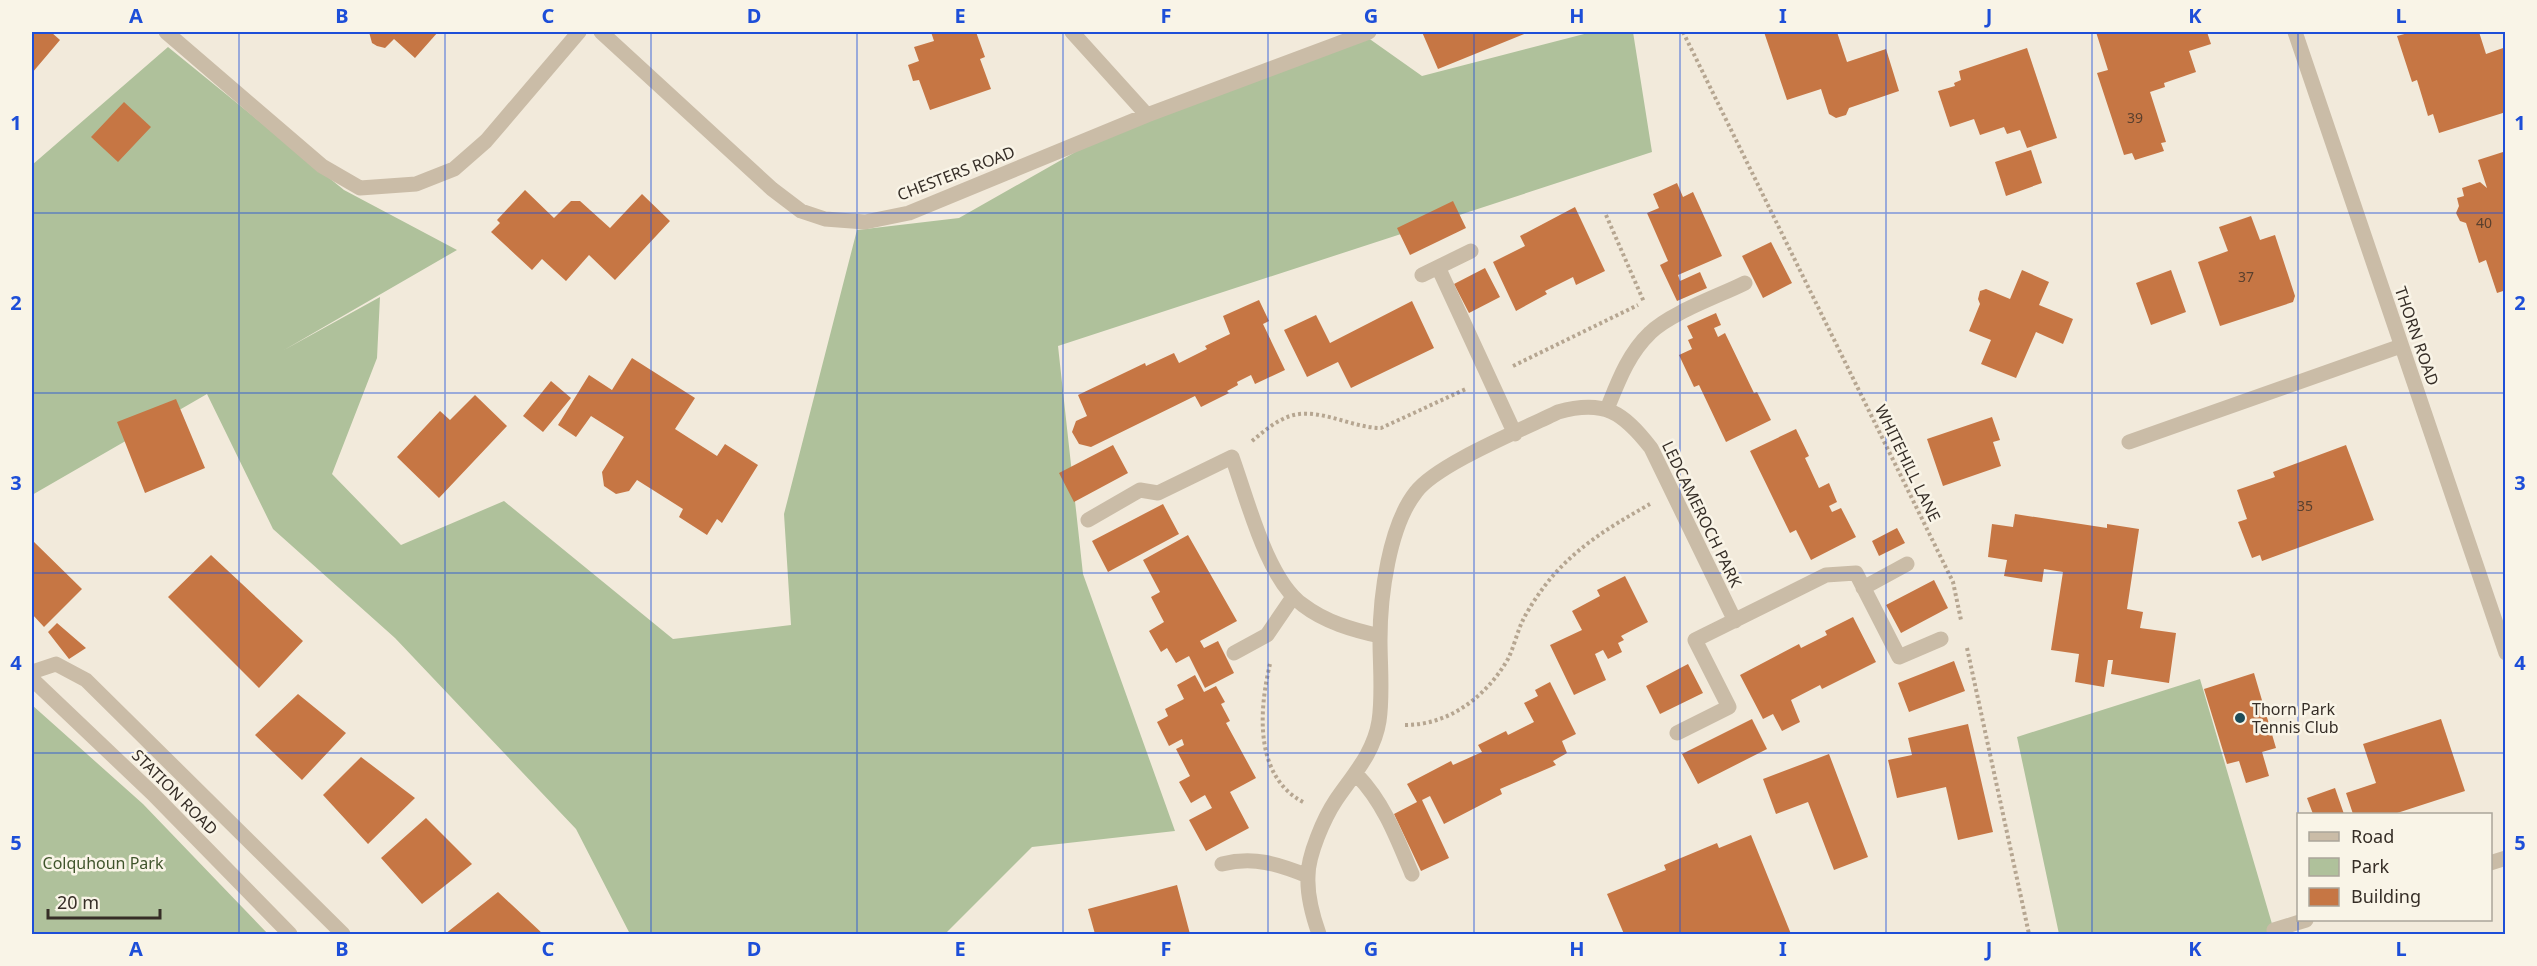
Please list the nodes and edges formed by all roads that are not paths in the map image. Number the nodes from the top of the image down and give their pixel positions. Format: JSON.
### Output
{"nodes":[{"id":1,"x":166,"y":32,"type":"edge"},
{"id":2,"x":579,"y":32,"type":"edge"},
{"id":3,"x":601,"y":32,"type":"edge"},
{"id":4,"x":1072,"y":32,"type":"edge"},
{"id":5,"x":1369,"y":32,"type":"edge"},
{"id":6,"x":2295,"y":32,"type":"edge"},
{"id":7,"x":1147,"y":115,"type":"junction"},
{"id":8,"x":1471,"y":251,"type":"dead end"},
{"id":9,"x":1438,"y":267,"type":"junction"},
{"id":10,"x":1422,"y":275,"type":"dead end"},
{"id":11,"x":1745,"y":283,"type":"dead end"},
{"id":12,"x":2401,"y":346,"type":"junction"},
{"id":13,"x":1607,"y":409,"type":"junction"},
{"id":14,"x":1515,"y":434,"type":"junction"},
{"id":15,"x":2129,"y":442,"type":"dead end"},
{"id":16,"x":1088,"y":520,"type":"dead end"},
{"id":17,"x":1907,"y":564,"type":"dead end"},
{"id":18,"x":1863,"y":588,"type":"junction"},
{"id":19,"x":1293,"y":597,"type":"junction"},
{"id":20,"x":1735,"y":621,"type":"junction"},
{"id":21,"x":1380,"y":636,"type":"junction"},
{"id":22,"x":1941,"y":639,"type":"dead end"},
{"id":23,"x":2505,"y":652,"type":"edge"},
{"id":24,"x":1234,"y":653,"type":"dead end"},
{"id":25,"x":32,"y":672,"type":"edge"},
{"id":26,"x":32,"y":679,"type":"edge"},
{"id":27,"x":1677,"y":733,"type":"dead end"},
{"id":28,"x":1357,"y":775,"type":"junction"},
{"id":29,"x":1222,"y":864,"type":"dead end"},
{"id":30,"x":1412,"y":874,"type":"dead end"},
{"id":31,"x":1308,"y":876,"type":"junction"},
{"id":32,"x":2303,"y":921,"type":"edge"},
{"id":33,"x":2274,"y":930,"type":"dead end"},
{"id":34,"x":290,"y":934,"type":"edge"},
{"id":35,"x":342,"y":934,"type":"edge"},
{"id":36,"x":1318,"y":934,"type":"edge"}],
"edges":[{"from":1,"to":2,"type":"street"},
{"from":3,"to":7,"type":"street","name":"CHESTERS ROAD"},
{"from":4,"to":7,"type":"street"},
{"from":5,"to":7,"type":"street","name":"CHESTERS ROAD"},
{"from":6,"to":12,"type":"street","name":"THORN ROAD"},
{"from":8,"to":9,"type":"street"},
{"from":9,"to":10,"type":"street"},
{"from":9,"to":14,"type":"street"},
{"from":11,"to":13,"type":"street"},
{"from":12,"to":15,"type":"street"},
{"from":12,"to":23,"type":"street","name":"THORN ROAD"},
{"from":13,"to":14,"type":"street","name":"LEDCAMEROCH PARK"},
{"from":13,"to":20,"type":"street","name":"LEDCAMEROCH PARK"},
{"from":14,"to":21,"type":"street","name":"LEDCAMEROCH PARK"},
{"from":16,"to":19,"type":"street"},
{"from":17,"to":18,"type":"street"},
{"from":18,"to":20,"type":"street"},
{"from":18,"to":22,"type":"street"},
{"from":19,"to":21,"type":"street"},
{"from":19,"to":24,"type":"street"},
{"from":20,"to":27,"type":"street"},
{"from":21,"to":28,"type":"street","name":"LEDCAMEROCH PARK"},
{"from":25,"to":35,"type":"street"},
{"from":26,"to":34,"type":"street","name":"STATION ROAD"},
{"from":28,"to":30,"type":"street"},
{"from":28,"to":31,"type":"street","name":"LEDCAMEROCH PARK"},
{"from":29,"to":31,"type":"street"},
{"from":31,"to":36,"type":"street","name":"LEDCAMEROCH PARK"},
{"from":32,"to":33,"type":"street"}]}
